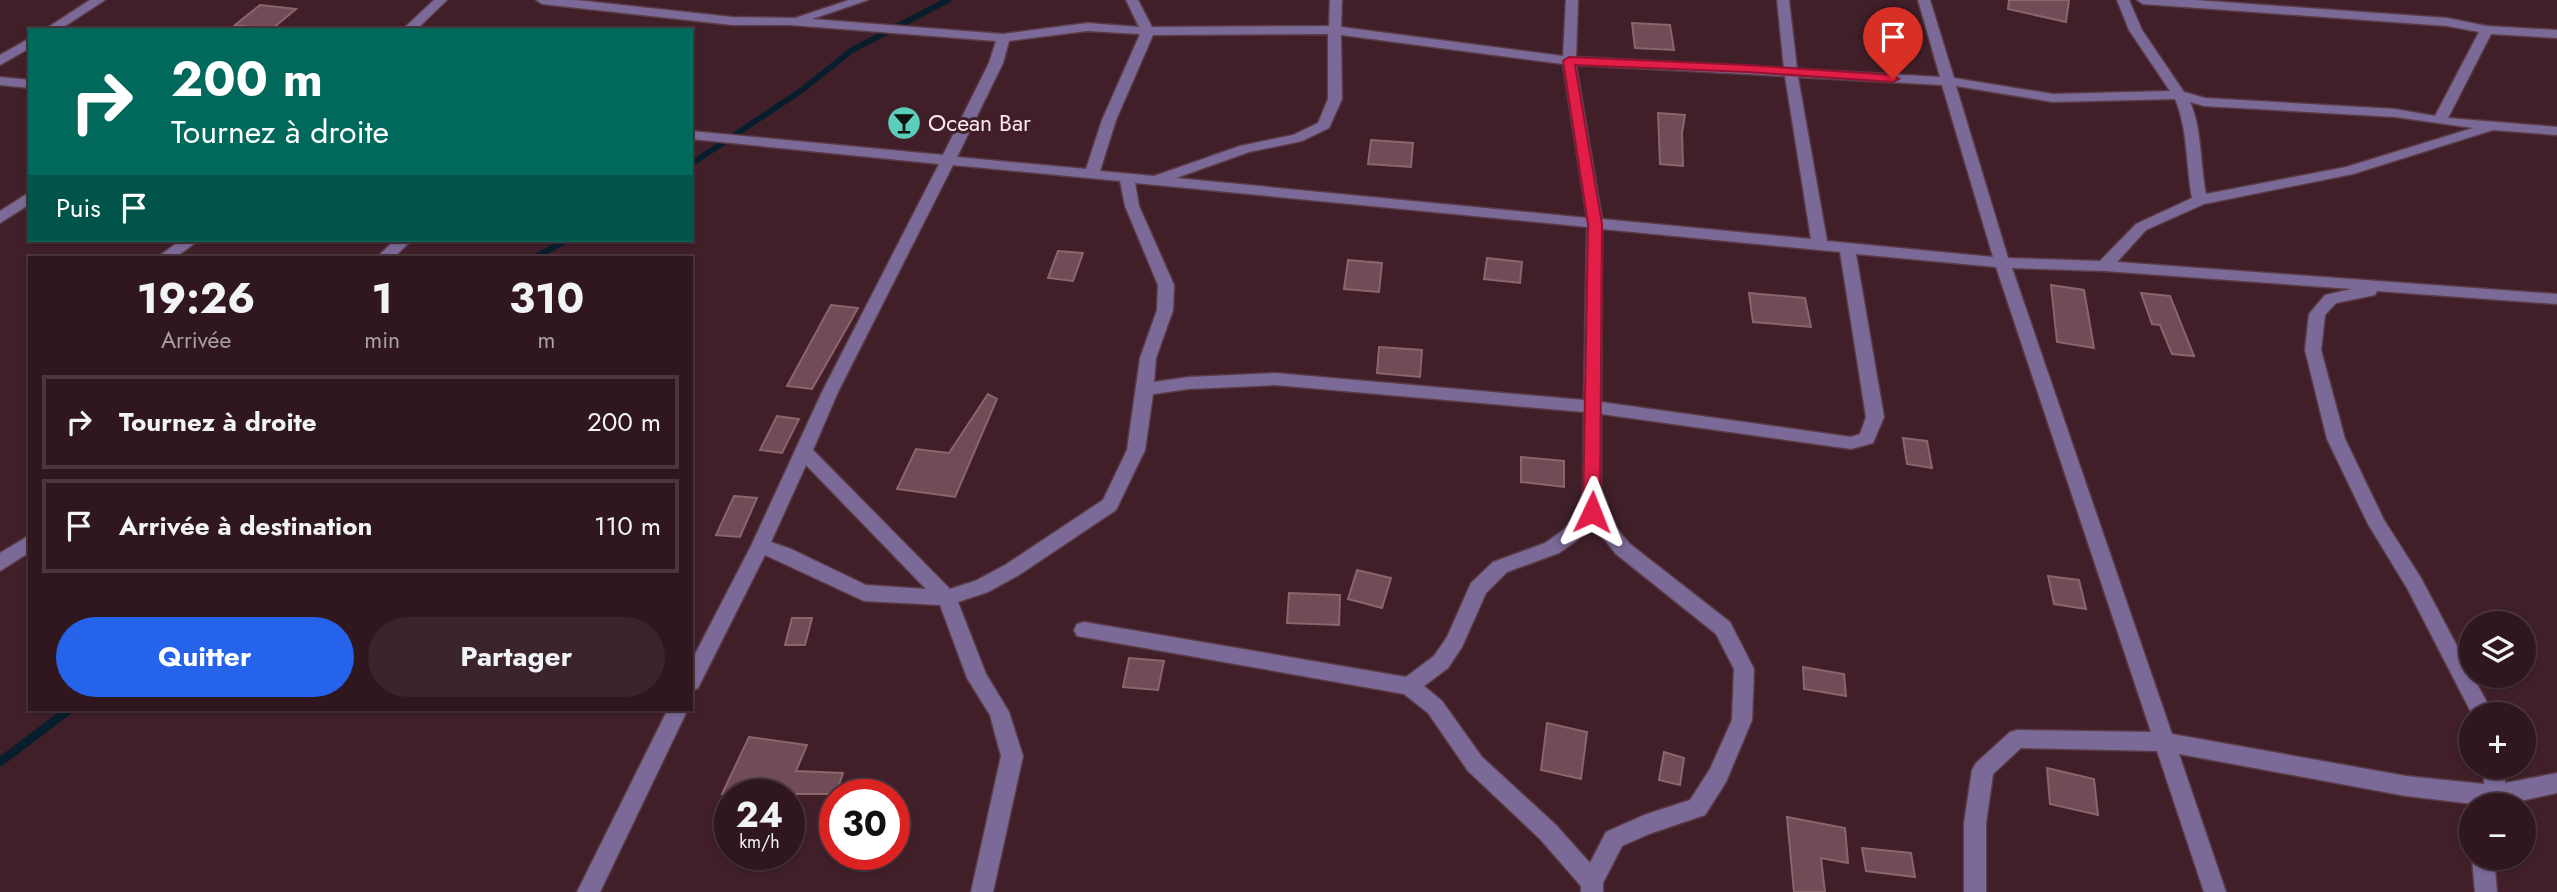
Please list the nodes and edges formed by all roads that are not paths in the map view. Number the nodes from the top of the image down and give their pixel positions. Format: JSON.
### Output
{"nodes":[{"id":1,"x":99,"y":0,"type":"edge"},
{"id":2,"x":441,"y":0,"type":"edge"},
{"id":3,"x":542,"y":0,"type":"edge"},
{"id":4,"x":1132,"y":0,"type":"edge"},
{"id":5,"x":1336,"y":0,"type":"edge"},
{"id":6,"x":1572,"y":0,"type":"edge"},
{"id":7,"x":1783,"y":0,"type":"edge"},
{"id":8,"x":1924,"y":0,"type":"edge"},
{"id":9,"x":2123,"y":0,"type":"edge"},
{"id":10,"x":2143,"y":0,"type":"edge"},
{"id":11,"x":861,"y":1,"type":"edge"},
{"id":12,"x":790,"y":21,"type":"junction"},
{"id":13,"x":54,"y":28,"type":"edge"},
{"id":14,"x":410,"y":28,"type":"edge"},
{"id":15,"x":884,"y":29,"type":"junction"},
{"id":16,"x":1334,"y":30,"type":"junction"},
{"id":17,"x":2487,"y":30,"type":"junction"},
{"id":18,"x":1148,"y":31,"type":"junction"},
{"id":19,"x":2557,"y":34,"type":"edge"},
{"id":20,"x":1003,"y":38,"type":"junction"},
{"id":21,"x":28,"y":43,"type":"edge"},
{"id":22,"x":0,"y":61,"type":"edge"},
{"id":23,"x":1569,"y":61,"type":"junction"},
{"id":24,"x":1791,"y":72,"type":"junction"},
{"id":25,"x":0,"y":81,"type":"edge"},
{"id":26,"x":1949,"y":81,"type":"junction"},
{"id":27,"x":28,"y":84,"type":"edge"},
{"id":28,"x":2180,"y":95,"type":"junction"},
{"id":29,"x":2439,"y":121,"type":"junction"},
{"id":30,"x":2497,"y":125,"type":"junction"},
{"id":31,"x":2557,"y":131,"type":"edge"},
{"id":32,"x":693,"y":135,"type":"edge"},
{"id":33,"x":948,"y":162,"type":"junction"},
{"id":34,"x":1092,"y":176,"type":"junction"},
{"id":35,"x":1127,"y":179,"type":"junction"},
{"id":36,"x":1152,"y":181,"type":"junction"},
{"id":37,"x":28,"y":198,"type":"edge"},
{"id":38,"x":2200,"y":200,"type":"junction"},
{"id":39,"x":0,"y":218,"type":"edge"},
{"id":40,"x":1595,"y":224,"type":"junction"},
{"id":41,"x":188,"y":242,"type":"edge"},
{"id":42,"x":402,"y":242,"type":"edge"},
{"id":43,"x":1820,"y":246,"type":"junction"},
{"id":44,"x":1847,"y":248,"type":"junction"},
{"id":45,"x":167,"y":256,"type":"edge"},
{"id":46,"x":386,"y":256,"type":"edge"},
{"id":47,"x":2002,"y":263,"type":"junction"},
{"id":48,"x":2105,"y":266,"type":"junction"},
{"id":49,"x":2393,"y":286,"type":"junction"},
{"id":50,"x":2557,"y":299,"type":"edge"},
{"id":51,"x":1145,"y":388,"type":"junction"},
{"id":52,"x":1592,"y":407,"type":"junction"},
{"id":53,"x":803,"y":451,"type":"junction"},
{"id":54,"x":1592,"y":512,"type":"junction"},
{"id":55,"x":28,"y":543,"type":"edge"},
{"id":56,"x":760,"y":546,"type":"junction"},
{"id":57,"x":0,"y":563,"type":"edge"},
{"id":58,"x":947,"y":598,"type":"junction"},
{"id":59,"x":1084,"y":630,"type":"dead end"},
{"id":60,"x":693,"y":678,"type":"edge"},
{"id":61,"x":1409,"y":686,"type":"junction"},
{"id":62,"x":2477,"y":702,"type":"edge"},
{"id":63,"x":677,"y":711,"type":"edge"},
{"id":64,"x":2166,"y":742,"type":"junction"},
{"id":65,"x":2557,"y":783,"type":"edge"},
{"id":66,"x":2519,"y":793,"type":"edge"},
{"id":67,"x":2459,"y":795,"type":"edge"},
{"id":68,"x":2484,"y":870,"type":"edge"},
{"id":69,"x":1592,"y":887,"type":"edge"},
{"id":70,"x":587,"y":892,"type":"edge"},
{"id":71,"x":982,"y":892,"type":"edge"},
{"id":72,"x":1975,"y":892,"type":"edge"},
{"id":73,"x":2215,"y":892,"type":"edge"},
{"id":74,"x":2486,"y":892,"type":"edge"}],
"edges":[{"from":1,"to":13,"type":"street"},
{"from":2,"to":14,"type":"street"},
{"from":3,"to":12,"type":"street"},
{"from":4,"to":18,"type":"street"},
{"from":5,"to":16,"type":"street"},
{"from":6,"to":23,"type":"street"},
{"from":7,"to":24,"type":"street"},
{"from":8,"to":26,"type":"street"},
{"from":9,"to":28,"type":"street"},
{"from":10,"to":17,"type":"street"},
{"from":11,"to":12,"type":"street"},
{"from":11,"to":15,"type":"street"},
{"from":12,"to":15,"type":"street"},
{"from":15,"to":20,"type":"street"},
{"from":16,"to":18,"type":"street"},
{"from":16,"to":23,"type":"street"},
{"from":16,"to":36,"type":"street"},
{"from":17,"to":19,"type":"street"},
{"from":17,"to":29,"type":"street"},
{"from":18,"to":20,"type":"street"},
{"from":18,"to":34,"type":"street"},
{"from":20,"to":33,"type":"street"},
{"from":21,"to":22,"type":"street"},
{"from":23,"to":24,"type":"street"},
{"from":23,"to":40,"type":"street"},
{"from":24,"to":26,"type":"street"},
{"from":24,"to":43,"type":"street"},
{"from":25,"to":27,"type":"street"},
{"from":26,"to":28,"type":"street"},
{"from":26,"to":47,"type":"street"},
{"from":28,"to":29,"type":"street"},
{"from":28,"to":38,"type":"street"},
{"from":29,"to":30,"type":"street"},
{"from":30,"to":31,"type":"street"},
{"from":30,"to":38,"type":"street"},
{"from":32,"to":33,"type":"street"},
{"from":33,"to":34,"type":"street"},
{"from":33,"to":53,"type":"street"},
{"from":34,"to":35,"type":"street"},
{"from":35,"to":36,"type":"street"},
{"from":35,"to":51,"type":"street"},
{"from":36,"to":40,"type":"street"},
{"from":37,"to":39,"type":"street"},
{"from":38,"to":48,"type":"street"},
{"from":40,"to":43,"type":"street"},
{"from":40,"to":52,"type":"street"},
{"from":41,"to":45,"type":"street"},
{"from":42,"to":46,"type":"street"},
{"from":43,"to":44,"type":"street"},
{"from":44,"to":47,"type":"street"},
{"from":44,"to":52,"type":"street"},
{"from":47,"to":48,"type":"street"},
{"from":47,"to":64,"type":"street"},
{"from":48,"to":49,"type":"street"},
{"from":49,"to":50,"type":"street"},
{"from":49,"to":62,"type":"street"},
{"from":51,"to":52,"type":"street"},
{"from":51,"to":58,"type":"street"},
{"from":52,"to":54,"type":"street"},
{"from":53,"to":56,"type":"street"},
{"from":53,"to":58,"type":"street"},
{"from":54,"to":61,"type":"street"},
{"from":54,"to":69,"type":"street"},
{"from":55,"to":57,"type":"street"},
{"from":56,"to":58,"type":"street"},
{"from":56,"to":60,"type":"street"},
{"from":58,"to":71,"type":"street"},
{"from":59,"to":61,"type":"street"},
{"from":61,"to":69,"type":"street"},
{"from":63,"to":70,"type":"street"},
{"from":64,"to":67,"type":"street"},
{"from":64,"to":72,"type":"street"},
{"from":64,"to":73,"type":"street"},
{"from":65,"to":66,"type":"street"},
{"from":68,"to":74,"type":"street"}]}
